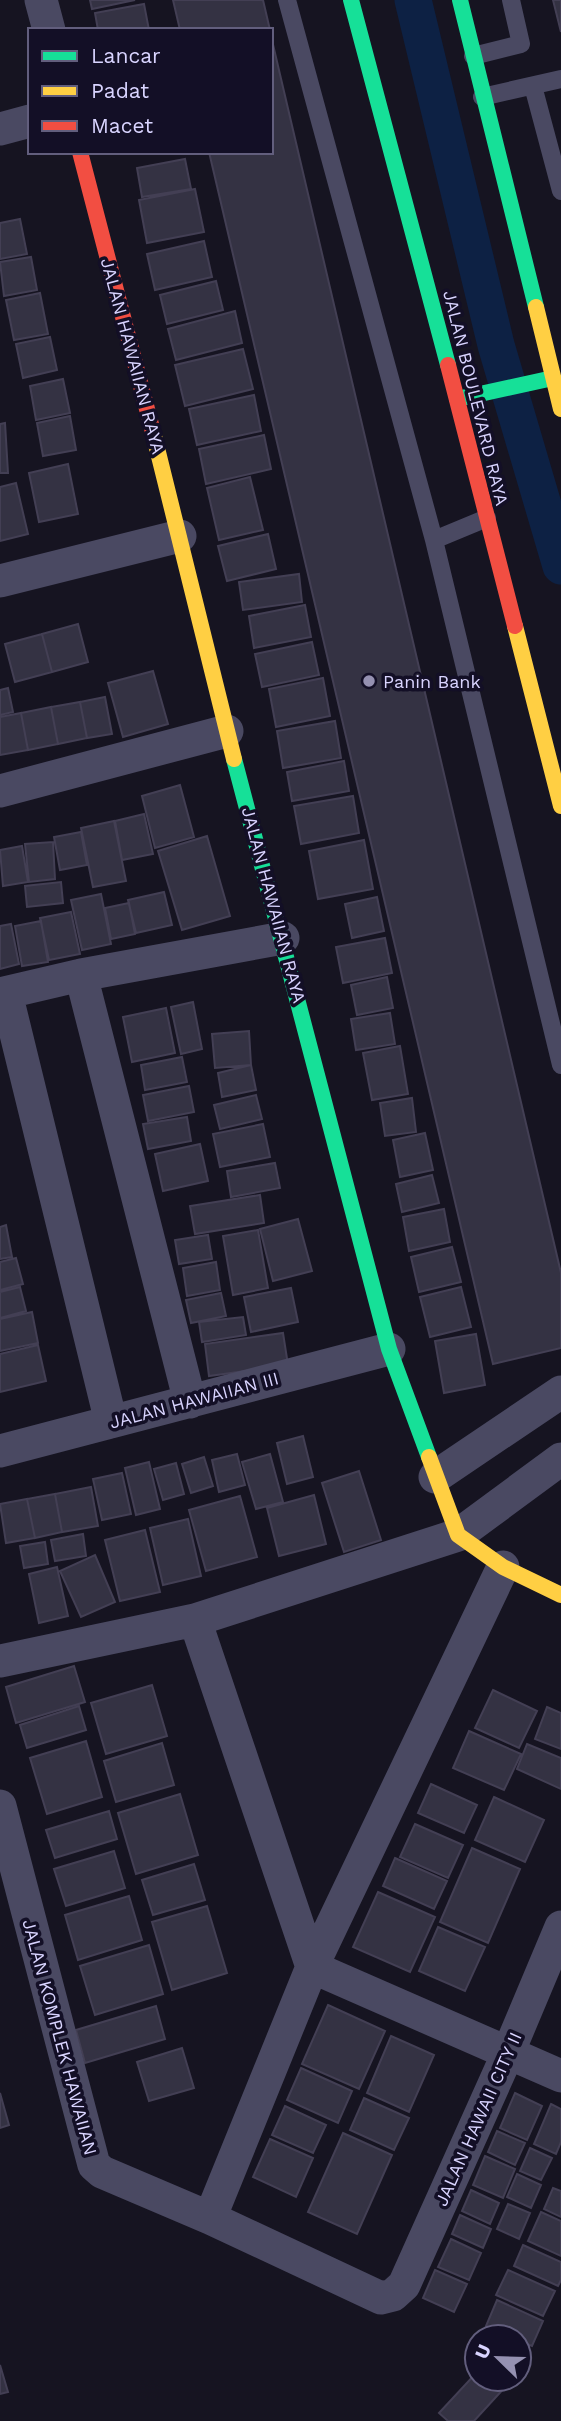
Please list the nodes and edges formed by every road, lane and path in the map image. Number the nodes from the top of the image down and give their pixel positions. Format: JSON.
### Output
{"nodes":[{"id":1,"x":41,"y":0,"type":"edge"},
{"id":2,"x":287,"y":0,"type":"edge"},
{"id":3,"x":351,"y":0,"type":"edge"},
{"id":4,"x":460,"y":0,"type":"edge"},
{"id":5,"x":511,"y":0,"type":"edge"},
{"id":6,"x":48,"y":28,"type":"edge"},
{"id":7,"x":473,"y":56,"type":"junction"},
{"id":8,"x":561,"y":79,"type":"edge"},
{"id":9,"x":533,"y":86,"type":"junction"},
{"id":10,"x":482,"y":97,"type":"junction"},
{"id":11,"x":28,"y":122,"type":"edge"},
{"id":12,"x":0,"y":130,"type":"edge"},
{"id":13,"x":81,"y":154,"type":"edge"},
{"id":14,"x":561,"y":191,"type":"edge"},
{"id":15,"x":545,"y":379,"type":"junction"},
{"id":16,"x":462,"y":398,"type":"junction"},
{"id":17,"x":561,"y":409,"type":"edge"},
{"id":18,"x":487,"y":518,"type":"junction"},
{"id":19,"x":180,"y":536,"type":"junction"},
{"id":20,"x":434,"y":540,"type":"junction"},
{"id":21,"x":0,"y":581,"type":"edge"},
{"id":22,"x":228,"y":731,"type":"junction"},
{"id":23,"x":0,"y":791,"type":"edge"},
{"id":24,"x":561,"y":806,"type":"edge"},
{"id":25,"x":283,"y":938,"type":"junction"},
{"id":26,"x":81,"y":975,"type":"junction"},
{"id":27,"x":3,"y":993,"type":"edge"},
{"id":28,"x":561,"y":1065,"type":"edge"},
{"id":29,"x":389,"y":1349,"type":"junction"},
{"id":30,"x":561,"y":1392,"type":"edge"},
{"id":31,"x":190,"y":1402,"type":"junction"},
{"id":32,"x":111,"y":1422,"type":"junction"},
{"id":33,"x":0,"y":1451,"type":"edge"},
{"id":34,"x":561,"y":1460,"type":"edge"},
{"id":35,"x":435,"y":1477,"type":"junction"},
{"id":36,"x":458,"y":1535,"type":"junction"},
{"id":37,"x":503,"y":1567,"type":"junction"},
{"id":38,"x":561,"y":1595,"type":"edge"},
{"id":39,"x":195,"y":1620,"type":"junction"},
{"id":40,"x":0,"y":1661,"type":"edge"},
{"id":41,"x":0,"y":1806,"type":"edge"},
{"id":42,"x":561,"y":1927,"type":"edge"},
{"id":43,"x":312,"y":1967,"type":"junction"},
{"id":44,"x":508,"y":2053,"type":"junction"},
{"id":45,"x":561,"y":2076,"type":"edge"},
{"id":46,"x":210,"y":2218,"type":"junction"},
{"id":47,"x":381,"y":2298,"type":"joint"}],
"edges":[{"from":1,"to":6,"type":"street"},
{"from":2,"to":20,"type":"lane"},
{"from":3,"to":16,"type":"street","name":"JALAN BOULEVARD RAYA"},
{"from":4,"to":7,"type":"street"},
{"from":5,"to":7,"type":"lane"},
{"from":7,"to":10,"type":"street"},
{"from":8,"to":9,"type":"lane"},
{"from":9,"to":10,"type":"lane"},
{"from":9,"to":14,"type":"lane"},
{"from":10,"to":15,"type":"street"},
{"from":11,"to":12,"type":"street"},
{"from":13,"to":19,"type":"street","name":"JALAN HAWAIIAN RAYA"},
{"from":15,"to":16,"type":"street"},
{"from":15,"to":17,"type":"street"},
{"from":16,"to":18,"type":"street","name":"JALAN BOULEVARD RAYA"},
{"from":18,"to":20,"type":"lane"},
{"from":18,"to":24,"type":"street","name":"JALAN BOULEVARD RAYA"},
{"from":19,"to":21,"type":"street"},
{"from":19,"to":22,"type":"street","name":"JALAN HAWAIIAN RAYA"},
{"from":20,"to":28,"type":"lane"},
{"from":22,"to":23,"type":"street"},
{"from":22,"to":25,"type":"street","name":"JALAN HAWAIIAN RAYA"},
{"from":25,"to":26,"type":"street"},
{"from":25,"to":29,"type":"street","name":"JALAN HAWAIIAN RAYA"},
{"from":26,"to":27,"type":"street"},
{"from":26,"to":31,"type":"street"},
{"from":27,"to":32,"type":"street"},
{"from":29,"to":31,"type":"street","name":"JALAN HAWAIIAN III"},
{"from":29,"to":35,"type":"street","name":"JALAN HAWAIIAN RAYA"},
{"from":30,"to":35,"type":"street"},
{"from":31,"to":32,"type":"street","name":"JALAN HAWAIIAN III"},
{"from":32,"to":33,"type":"street","name":"JALAN HAWAIIAN III"},
{"from":34,"to":36,"type":"street"},
{"from":35,"to":36,"type":"street","name":"JALAN HAWAIIAN RAYA"},
{"from":36,"to":37,"type":"street"},
{"from":36,"to":39,"type":"street"},
{"from":37,"to":38,"type":"street"},
{"from":37,"to":43,"type":"street"},
{"from":39,"to":40,"type":"street"},
{"from":39,"to":43,"type":"street"},
{"from":41,"to":46,"type":"street","name":"JALAN KOMPLEK HAWAIIAN"},
{"from":42,"to":44,"type":"street","name":"JALAN HAWAII CITY II"},
{"from":43,"to":44,"type":"street"},
{"from":43,"to":46,"type":"street"},
{"from":44,"to":45,"type":"street"},
{"from":44,"to":47,"type":"street","name":"JALAN HAWAII CITY II"},
{"from":46,"to":47,"type":"street","name":"JALAN KOMPLEK HAWAIIAN"}]}
